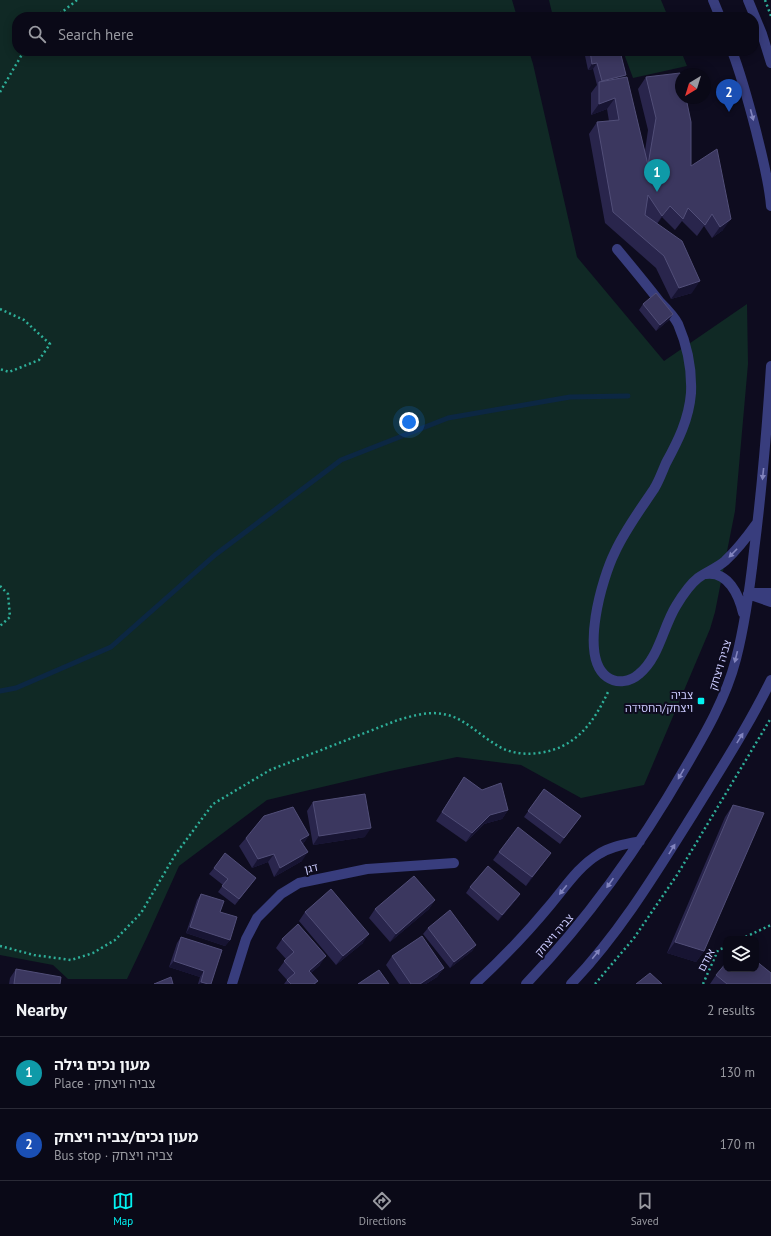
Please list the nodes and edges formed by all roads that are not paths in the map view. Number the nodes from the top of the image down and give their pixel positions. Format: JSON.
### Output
{"nodes":[{"id":1,"x":713,"y":0,"type":"edge"},
{"id":2,"x":748,"y":0,"type":"edge"},
{"id":3,"x":718,"y":12,"type":"edge"},
{"id":4,"x":753,"y":12,"type":"edge"},
{"id":5,"x":759,"y":27,"type":"edge"},
{"id":6,"x":734,"y":56,"type":"edge"},
{"id":7,"x":771,"y":63,"type":"edge"},
{"id":8,"x":771,"y":206,"type":"edge"},
{"id":9,"x":618,"y":249,"type":"dead end"},
{"id":10,"x":771,"y":366,"type":"edge"},
{"id":11,"x":757,"y":523,"type":"junction"},
{"id":12,"x":702,"y":576,"type":"junction"},
{"id":13,"x":771,"y":593,"type":"edge"},
{"id":14,"x":748,"y":594,"type":"junction"},
{"id":15,"x":771,"y":602,"type":"edge"},
{"id":16,"x":744,"y":619,"type":"junction"},
{"id":17,"x":771,"y":680,"type":"edge"},
{"id":18,"x":640,"y":841,"type":"junction"},
{"id":19,"x":454,"y":863,"type":"dead end"},
{"id":20,"x":232,"y":984,"type":"edge"},
{"id":21,"x":475,"y":984,"type":"edge"},
{"id":22,"x":526,"y":984,"type":"edge"},
{"id":23,"x":571,"y":984,"type":"edge"}],
"edges":[{"from":1,"to":3,"type":"street"},
{"from":2,"to":4,"type":"street"},
{"from":5,"to":7,"type":"street"},
{"from":6,"to":8,"type":"street","one_way":true},
{"from":9,"to":12,"type":"street"},
{"from":10,"to":11,"type":"street","name":"צביה ויצחק","one_way":true},
{"from":11,"to":12,"type":"street","one_way":true},
{"from":11,"to":14,"type":"street","name":"צביה ויצחק"},
{"from":12,"to":16,"type":"street"},
{"from":13,"to":14,"type":"street"},
{"from":14,"to":15,"type":"street"},
{"from":14,"to":16,"type":"street","name":"צביה ויצחק"},
{"from":16,"to":18,"type":"street","name":"צביה ויצחק","one_way":true},
{"from":23,"to":17,"type":"street","one_way":true},
{"from":18,"to":21,"type":"street","one_way":true},
{"from":18,"to":22,"type":"street","name":"צביה ויצחק","one_way":true},
{"from":19,"to":20,"type":"street","name":"דגן"}]}
